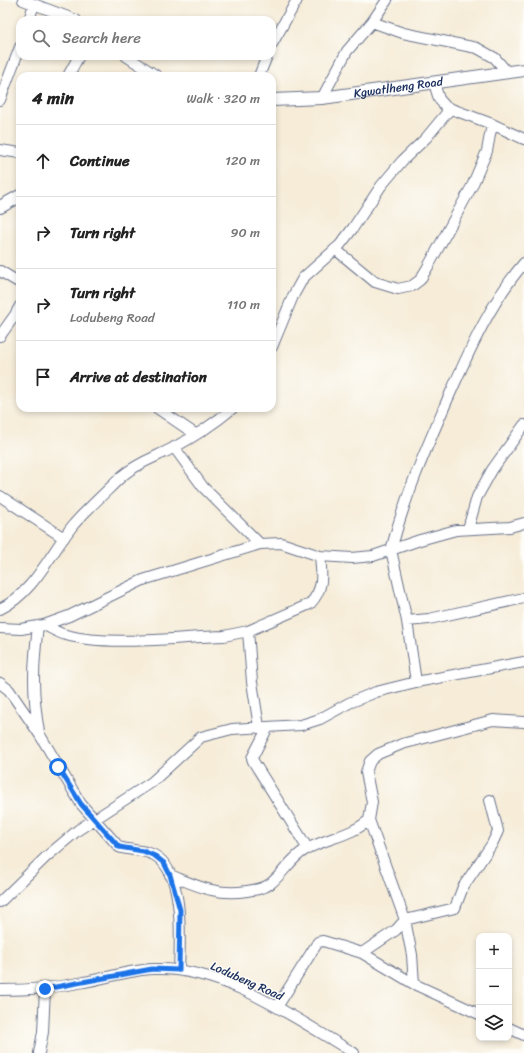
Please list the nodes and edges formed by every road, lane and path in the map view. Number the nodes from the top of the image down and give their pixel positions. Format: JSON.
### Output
{"nodes":[{"id":1,"x":24,"y":0,"type":"edge"},
{"id":2,"x":297,"y":0,"type":"edge"},
{"id":3,"x":387,"y":0,"type":"edge"},
{"id":4,"x":34,"y":4,"type":"junction"},
{"id":5,"x":30,"y":16,"type":"edge"},
{"id":6,"x":66,"y":16,"type":"edge"},
{"id":7,"x":372,"y":22,"type":"junction"},
{"id":8,"x":276,"y":37,"type":"edge"},
{"id":9,"x":16,"y":58,"type":"edge"},
{"id":10,"x":77,"y":60,"type":"edge"},
{"id":11,"x":132,"y":60,"type":"edge"},
{"id":12,"x":265,"y":60,"type":"edge"},
{"id":13,"x":524,"y":70,"type":"edge"},
{"id":14,"x":70,"y":72,"type":"edge"},
{"id":15,"x":151,"y":72,"type":"edge"},
{"id":16,"x":261,"y":72,"type":"edge"},
{"id":17,"x":507,"y":72,"type":"junction"},
{"id":18,"x":434,"y":83,"type":"junction"},
{"id":19,"x":322,"y":98,"type":"junction"},
{"id":20,"x":0,"y":100,"type":"edge"},
{"id":21,"x":276,"y":100,"type":"edge"},
{"id":22,"x":450,"y":109,"type":"junction"},
{"id":23,"x":492,"y":124,"type":"junction"},
{"id":24,"x":524,"y":139,"type":"edge"},
{"id":25,"x":0,"y":150,"type":"edge"},
{"id":26,"x":16,"y":152,"type":"edge"},
{"id":27,"x":16,"y":198,"type":"edge"},
{"id":28,"x":0,"y":207,"type":"edge"},
{"id":29,"x":335,"y":249,"type":"junction"},
{"id":30,"x":524,"y":263,"type":"edge"},
{"id":31,"x":0,"y":270,"type":"edge"},
{"id":32,"x":16,"y":280,"type":"edge"},
{"id":33,"x":16,"y":316,"type":"edge"},
{"id":34,"x":0,"y":336,"type":"edge"},
{"id":35,"x":276,"y":337,"type":"edge"},
{"id":36,"x":163,"y":412,"type":"edge"},
{"id":37,"x":227,"y":412,"type":"edge"},
{"id":38,"x":524,"y":425,"type":"edge"},
{"id":39,"x":195,"y":434,"type":"junction"},
{"id":40,"x":174,"y":448,"type":"junction"},
{"id":41,"x":0,"y":496,"type":"edge"},
{"id":42,"x":524,"y":523,"type":"edge"},
{"id":43,"x":468,"y":529,"type":"junction"},
{"id":44,"x":64,"y":538,"type":"junction"},
{"id":45,"x":260,"y":544,"type":"junction"},
{"id":46,"x":391,"y":550,"type":"junction"},
{"id":47,"x":320,"y":556,"type":"junction"},
{"id":48,"x":524,"y":598,"type":"edge"},
{"id":49,"x":0,"y":609,"type":"edge"},
{"id":50,"x":407,"y":622,"type":"junction"},
{"id":51,"x":41,"y":626,"type":"junction"},
{"id":52,"x":0,"y":628,"type":"edge"},
{"id":53,"x":248,"y":631,"type":"junction"},
{"id":54,"x":524,"y":662,"type":"edge"},
{"id":55,"x":416,"y":682,"type":"junction"},
{"id":56,"x":0,"y":683,"type":"edge"},
{"id":57,"x":524,"y":722,"type":"edge"},
{"id":58,"x":264,"y":727,"type":"junction"},
{"id":59,"x":40,"y":735,"type":"junction"},
{"id":60,"x":490,"y":800,"type":"dead end"},
{"id":61,"x":95,"y":818,"type":"junction"},
{"id":62,"x":369,"y":820,"type":"junction"},
{"id":63,"x":308,"y":849,"type":"junction"},
{"id":64,"x":170,"y":875,"type":"junction"},
{"id":65,"x":0,"y":902,"type":"edge"},
{"id":66,"x":405,"y":920,"type":"junction"},
{"id":67,"x":362,"y":953,"type":"junction"},
{"id":68,"x":179,"y":970,"type":"junction"},
{"id":69,"x":414,"y":984,"type":"junction"},
{"id":70,"x":45,"y":989,"type":"junction"},
{"id":71,"x":0,"y":990,"type":"edge"},
{"id":72,"x":277,"y":1007,"type":"junction"},
{"id":73,"x":476,"y":1013,"type":"edge"},
{"id":74,"x":512,"y":1029,"type":"edge"},
{"id":75,"x":524,"y":1035,"type":"edge"},
{"id":76,"x":40,"y":1053,"type":"edge"},
{"id":77,"x":354,"y":1053,"type":"edge"}],
"edges":[{"from":1,"to":4,"type":"street"},
{"from":2,"to":8,"type":"street"},
{"from":3,"to":7,"type":"street"},
{"from":4,"to":5,"type":"street"},
{"from":4,"to":6,"type":"street"},
{"from":7,"to":17,"type":"street"},
{"from":7,"to":19,"type":"street"},
{"from":9,"to":20,"type":"street"},
{"from":10,"to":14,"type":"street"},
{"from":11,"to":15,"type":"street"},
{"from":12,"to":16,"type":"street"},
{"from":13,"to":17,"type":"street","name":"Kgwatlheng Road"},
{"from":17,"to":18,"type":"street","name":"Kgwatlheng Road"},
{"from":18,"to":19,"type":"street","name":"Kgwatlheng Road"},
{"from":18,"to":22,"type":"street"},
{"from":19,"to":21,"type":"street","name":"Kgwatlheng Road"},
{"from":22,"to":23,"type":"street"},
{"from":22,"to":29,"type":"street"},
{"from":23,"to":24,"type":"street"},
{"from":23,"to":29,"type":"street"},
{"from":25,"to":26,"type":"street"},
{"from":27,"to":28,"type":"street"},
{"from":29,"to":35,"type":"street"},
{"from":30,"to":46,"type":"street"},
{"from":31,"to":32,"type":"street"},
{"from":33,"to":34,"type":"street"},
{"from":36,"to":39,"type":"street"},
{"from":37,"to":39,"type":"street"},
{"from":38,"to":43,"type":"street"},
{"from":39,"to":40,"type":"street"},
{"from":40,"to":44,"type":"street"},
{"from":40,"to":45,"type":"street"},
{"from":41,"to":44,"type":"street"},
{"from":42,"to":43,"type":"street"},
{"from":43,"to":46,"type":"street"},
{"from":44,"to":49,"type":"street"},
{"from":45,"to":47,"type":"street"},
{"from":45,"to":51,"type":"street"},
{"from":46,"to":47,"type":"street"},
{"from":46,"to":50,"type":"street"},
{"from":47,"to":53,"type":"street"},
{"from":48,"to":50,"type":"street"},
{"from":50,"to":55,"type":"street"},
{"from":51,"to":52,"type":"street"},
{"from":51,"to":53,"type":"street"},
{"from":51,"to":59,"type":"street"},
{"from":53,"to":58,"type":"street"},
{"from":54,"to":55,"type":"street"},
{"from":55,"to":58,"type":"street"},
{"from":56,"to":59,"type":"street"},
{"from":57,"to":62,"type":"street"},
{"from":58,"to":61,"type":"street"},
{"from":58,"to":63,"type":"street"},
{"from":59,"to":61,"type":"street"},
{"from":60,"to":66,"type":"street"},
{"from":61,"to":64,"type":"street"},
{"from":61,"to":65,"type":"street"},
{"from":62,"to":63,"type":"street"},
{"from":62,"to":66,"type":"street"},
{"from":63,"to":64,"type":"street"},
{"from":64,"to":68,"type":"street"},
{"from":66,"to":67,"type":"street"},
{"from":66,"to":69,"type":"street"},
{"from":67,"to":69,"type":"street"},
{"from":67,"to":72,"type":"street"},
{"from":68,"to":70,"type":"street","name":"Lodubeng Road"},
{"from":68,"to":72,"type":"street","name":"Lodubeng Road"},
{"from":69,"to":73,"type":"street"},
{"from":70,"to":71,"type":"street","name":"Lodubeng Road"},
{"from":70,"to":76,"type":"street"},
{"from":72,"to":77,"type":"street","name":"Lodubeng Road"},
{"from":74,"to":75,"type":"street"}]}
